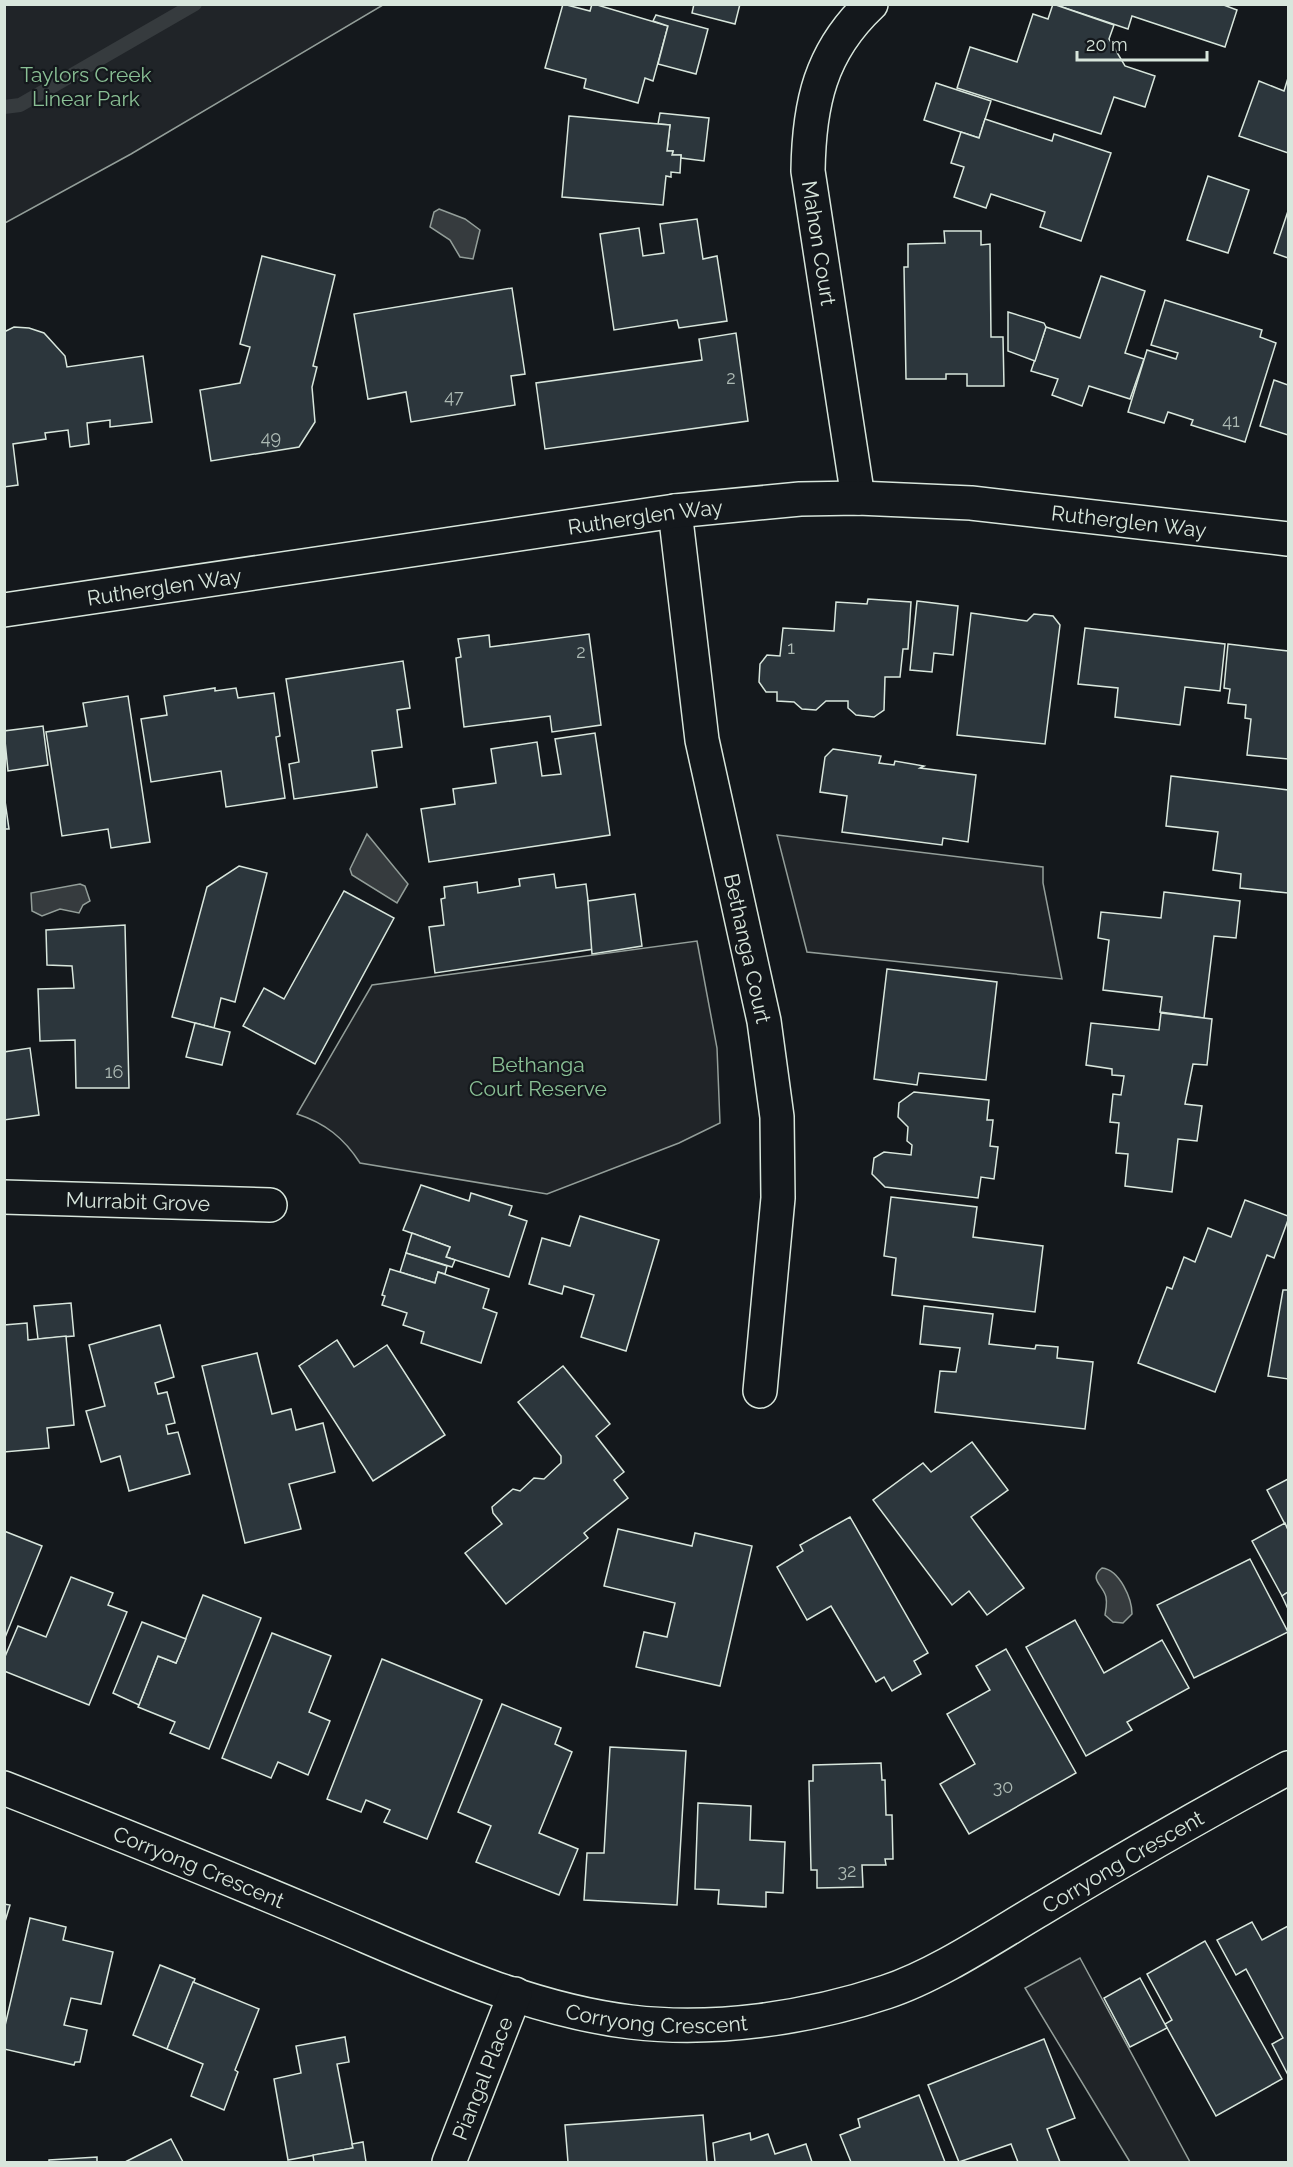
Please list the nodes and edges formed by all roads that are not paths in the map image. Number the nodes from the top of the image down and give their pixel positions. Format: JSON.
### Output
{"nodes":[{"id":1,"x":872,"y":4,"type":"edge"},
{"id":2,"x":858,"y":498,"type":"junction"},
{"id":3,"x":675,"y":511,"type":"junction"},
{"id":4,"x":1288,"y":539,"type":"edge"},
{"id":5,"x":4,"y":610,"type":"edge"},
{"id":6,"x":4,"y":1197,"type":"edge"},
{"id":7,"x":270,"y":1205,"type":"dead end"},
{"id":8,"x":760,"y":1391,"type":"dead end"},
{"id":9,"x":1288,"y":1768,"type":"edge"},
{"id":10,"x":4,"y":1788,"type":"edge"},
{"id":11,"x":515,"y":1994,"type":"junction"},
{"id":12,"x":449,"y":2163,"type":"edge"}],
"edges":[{"from":1,"to":2,"type":"street","name":"Mahon Court"},
{"from":2,"to":3,"type":"street","name":"Rutherglen Way"},
{"from":2,"to":4,"type":"street","name":"Rutherglen Way"},
{"from":3,"to":5,"type":"street","name":"Rutherglen Way"},
{"from":3,"to":8,"type":"street","name":"Bethanga Court"},
{"from":6,"to":7,"type":"street","name":"Murrabit Grove"},
{"from":9,"to":11,"type":"street","name":"Corryong Crescent"},
{"from":10,"to":11,"type":"street","name":"Corryong Crescent"},
{"from":11,"to":12,"type":"street","name":"Piangal Place"}]}
